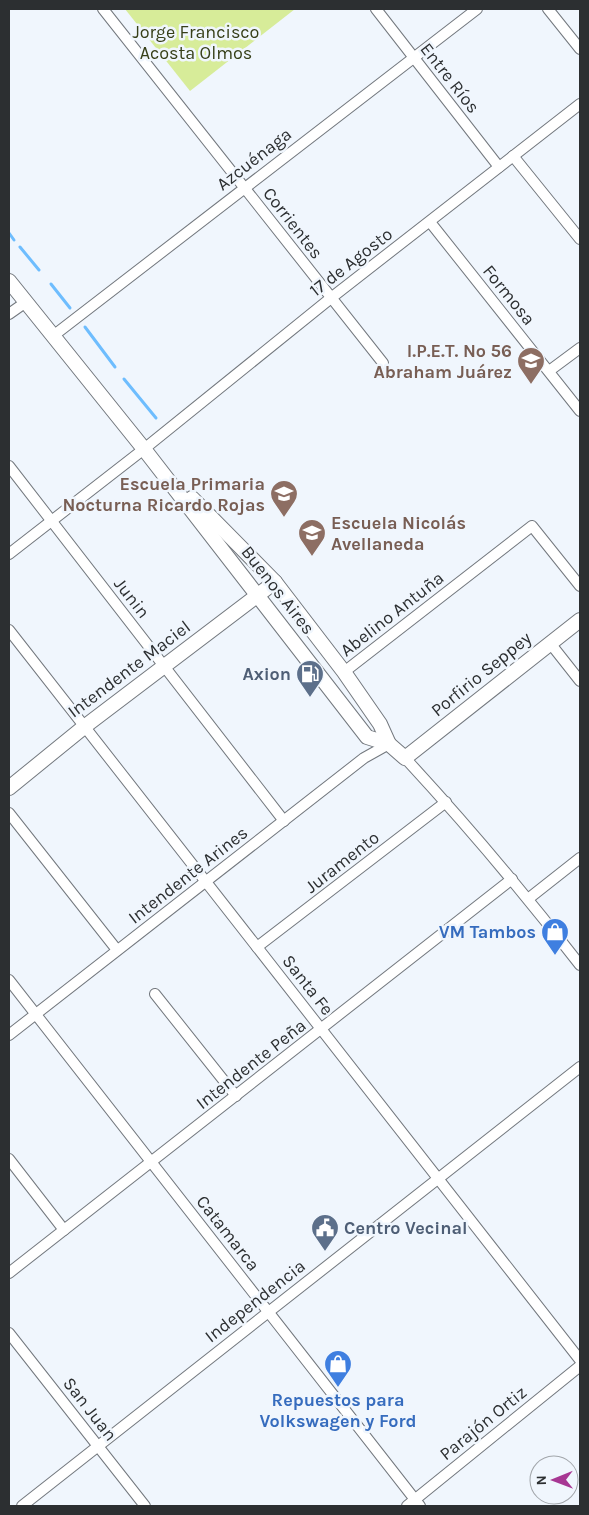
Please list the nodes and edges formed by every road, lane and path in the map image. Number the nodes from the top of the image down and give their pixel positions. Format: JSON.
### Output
{"nodes":[{"id":1,"x":103,"y":9,"type":"edge"},
{"id":2,"x":376,"y":9,"type":"edge"},
{"id":3,"x":477,"y":9,"type":"edge"},
{"id":4,"x":548,"y":9,"type":"edge"},
{"id":5,"x":580,"y":49,"type":"edge"},
{"id":6,"x":412,"y":57,"type":"junction"},
{"id":7,"x":580,"y":104,"type":"edge"},
{"id":8,"x":513,"y":156,"type":"junction"},
{"id":9,"x":500,"y":167,"type":"junction"},
{"id":10,"x":244,"y":187,"type":"junction"},
{"id":11,"x":430,"y":222,"type":"junction"},
{"id":12,"x":580,"y":239,"type":"edge"},
{"id":13,"x":9,"y":281,"type":"edge"},
{"id":14,"x":331,"y":298,"type":"junction"},
{"id":15,"x":26,"y":302,"type":"junction"},
{"id":16,"x":9,"y":314,"type":"edge"},
{"id":17,"x":53,"y":336,"type":"junction"},
{"id":18,"x":580,"y":348,"type":"edge"},
{"id":19,"x":383,"y":363,"type":"dead end"},
{"id":20,"x":549,"y":371,"type":"junction"},
{"id":21,"x":580,"y":411,"type":"edge"},
{"id":22,"x":144,"y":448,"type":"junction"},
{"id":23,"x":9,"y":466,"type":"edge"},
{"id":24,"x":51,"y":521,"type":"junction"},
{"id":25,"x":9,"y":554,"type":"edge"},
{"id":26,"x":275,"y":582,"type":"junction"},
{"id":27,"x":580,"y":586,"type":"edge"},
{"id":28,"x":258,"y":594,"type":"junction"},
{"id":29,"x":580,"y":620,"type":"edge"},
{"id":30,"x":9,"y":630,"type":"edge"},
{"id":31,"x":550,"y":643,"type":"junction"},
{"id":32,"x":164,"y":666,"type":"junction"},
{"id":33,"x":344,"y":672,"type":"junction"},
{"id":34,"x":580,"y":681,"type":"edge"},
{"id":35,"x":84,"y":727,"type":"junction"},
{"id":36,"x":389,"y":744,"type":"junction"},
{"id":37,"x":405,"y":758,"type":"junction"},
{"id":38,"x":9,"y":788,"type":"edge"},
{"id":39,"x":446,"y":802,"type":"junction"},
{"id":40,"x":9,"y":813,"type":"edge"},
{"id":41,"x":284,"y":820,"type":"junction"},
{"id":42,"x":580,"y":858,"type":"edge"},
{"id":43,"x":512,"y":879,"type":"junction"},
{"id":44,"x":206,"y":881,"type":"junction"},
{"id":45,"x":528,"y":899,"type":"junction"},
{"id":46,"x":257,"y":947,"type":"junction"},
{"id":47,"x":118,"y":950,"type":"junction"},
{"id":48,"x":580,"y":965,"type":"edge"},
{"id":49,"x":9,"y":980,"type":"edge"},
{"id":50,"x":155,"y":994,"type":"dead end"},
{"id":51,"x":36,"y":1014,"type":"junction"},
{"id":52,"x":322,"y":1030,"type":"junction"},
{"id":53,"x":9,"y":1035,"type":"edge"},
{"id":54,"x":580,"y":1066,"type":"edge"},
{"id":55,"x":236,"y":1096,"type":"junction"},
{"id":56,"x":9,"y":1158,"type":"edge"},
{"id":57,"x":152,"y":1162,"type":"junction"},
{"id":58,"x":438,"y":1179,"type":"junction"},
{"id":59,"x":64,"y":1230,"type":"junction"},
{"id":60,"x":9,"y":1273,"type":"edge"},
{"id":61,"x":268,"y":1311,"type":"junction"},
{"id":62,"x":9,"y":1332,"type":"edge"},
{"id":63,"x":580,"y":1360,"type":"edge"},
{"id":64,"x":580,"y":1366,"type":"edge"},
{"id":65,"x":99,"y":1446,"type":"junction"},
{"id":66,"x":414,"y":1504,"type":"edge"},
{"id":67,"x":22,"y":1506,"type":"edge"},
{"id":68,"x":145,"y":1506,"type":"edge"}],
"edges":[{"from":1,"to":10,"type":"street","name":"Corrientes"},
{"from":2,"to":6,"type":"street","name":"Entre Ríos"},
{"from":3,"to":6,"type":"street","name":"Azcuénaga"},
{"from":4,"to":5,"type":"street"},
{"from":6,"to":9,"type":"street","name":"Entre Ríos"},
{"from":6,"to":10,"type":"street","name":"Azcuénaga"},
{"from":7,"to":8,"type":"street","name":"17 de Agosto"},
{"from":8,"to":9,"type":"street","name":"17 de Agosto"},
{"from":8,"to":12,"type":"street"},
{"from":9,"to":11,"type":"street","name":"17 de Agosto"},
{"from":10,"to":14,"type":"street","name":"Corrientes"},
{"from":10,"to":17,"type":"street","name":"Azcuénaga"},
{"from":11,"to":14,"type":"street","name":"17 de Agosto"},
{"from":11,"to":20,"type":"street","name":"Formosa"},
{"from":13,"to":15,"type":"main road","name":"Buenos Aires"},
{"from":14,"to":19,"type":"street","name":"Corrientes"},
{"from":14,"to":22,"type":"street","name":"17 de Agosto"},
{"from":15,"to":16,"type":"street"},
{"from":15,"to":17,"type":"main road","name":"Buenos Aires"},
{"from":17,"to":22,"type":"main road","name":"Buenos Aires"},
{"from":18,"to":20,"type":"street"},
{"from":20,"to":21,"type":"street","name":"Formosa"},
{"from":22,"to":24,"type":"street","name":"17 de Agosto"},
{"from":22,"to":26,"type":"main road","name":"Buenos Aires"},
{"from":22,"to":28,"type":"main road","name":"Buenos Aires"},
{"from":23,"to":24,"type":"street","name":"Junin"},
{"from":24,"to":25,"type":"street","name":"17 de Agosto"},
{"from":24,"to":32,"type":"street","name":"Junin"},
{"from":26,"to":28,"type":"main road","name":"Intendente Maciel"},
{"from":26,"to":33,"type":"main road","name":"Buenos Aires"},
{"from":27,"to":33,"type":"street","name":"Abelino Antuña"},
{"from":28,"to":32,"type":"main road","name":"Intendente Maciel"},
{"from":28,"to":36,"type":"main road","name":"Buenos Aires"},
{"from":29,"to":31,"type":"main road","name":"Porfirio Seppey"},
{"from":30,"to":35,"type":"street","name":"Santa Fe"},
{"from":31,"to":34,"type":"street"},
{"from":31,"to":37,"type":"main road","name":"Porfirio Seppey"},
{"from":32,"to":35,"type":"main road","name":"Intendente Maciel"},
{"from":32,"to":41,"type":"street","name":"Junin"},
{"from":33,"to":36,"type":"main road","name":"Buenos Aires"},
{"from":35,"to":38,"type":"main road","name":"Intendente Maciel"},
{"from":35,"to":44,"type":"street","name":"Santa Fe"},
{"from":36,"to":37,"type":"main road","name":"Buenos Aires"},
{"from":36,"to":41,"type":"street","name":"Intendente Arines"},
{"from":37,"to":39,"type":"street","name":"Buenos Aires"},
{"from":39,"to":43,"type":"street","name":"Buenos Aires"},
{"from":39,"to":46,"type":"street","name":"Juramento"},
{"from":40,"to":47,"type":"street"},
{"from":41,"to":44,"type":"street","name":"Intendente Arines"},
{"from":42,"to":45,"type":"street"},
{"from":43,"to":45,"type":"street","name":"Buenos Aires"},
{"from":43,"to":52,"type":"street","name":"Intendente Peña"},
{"from":44,"to":46,"type":"street","name":"Santa Fe"},
{"from":44,"to":47,"type":"street","name":"Intendente Arines"},
{"from":45,"to":48,"type":"street","name":"Buenos Aires"},
{"from":46,"to":52,"type":"street","name":"Santa Fe"},
{"from":47,"to":51,"type":"street","name":"Intendente Arines"},
{"from":49,"to":51,"type":"street","name":"Catamarca"},
{"from":50,"to":55,"type":"street"},
{"from":51,"to":53,"type":"street","name":"Intendente Arines"},
{"from":51,"to":57,"type":"street","name":"Catamarca"},
{"from":52,"to":55,"type":"street","name":"Intendente Peña"},
{"from":52,"to":58,"type":"street","name":"Santa Fe"},
{"from":54,"to":58,"type":"street","name":"Independencia"},
{"from":55,"to":57,"type":"street","name":"Intendente Peña"},
{"from":56,"to":59,"type":"street"},
{"from":57,"to":59,"type":"street","name":"Intendente Peña"},
{"from":57,"to":61,"type":"street","name":"Catamarca"},
{"from":58,"to":61,"type":"street","name":"Independencia"},
{"from":58,"to":63,"type":"street","name":"Santa Fe"},
{"from":59,"to":60,"type":"street","name":"Intendente Peña"},
{"from":61,"to":65,"type":"street","name":"Independencia"},
{"from":61,"to":66,"type":"street","name":"Catamarca"},
{"from":62,"to":65,"type":"street","name":"San Juan"},
{"from":64,"to":66,"type":"street","name":"Parajón Ortiz"},
{"from":65,"to":67,"type":"street","name":"Independencia"},
{"from":65,"to":68,"type":"street","name":"San Juan"}]}
